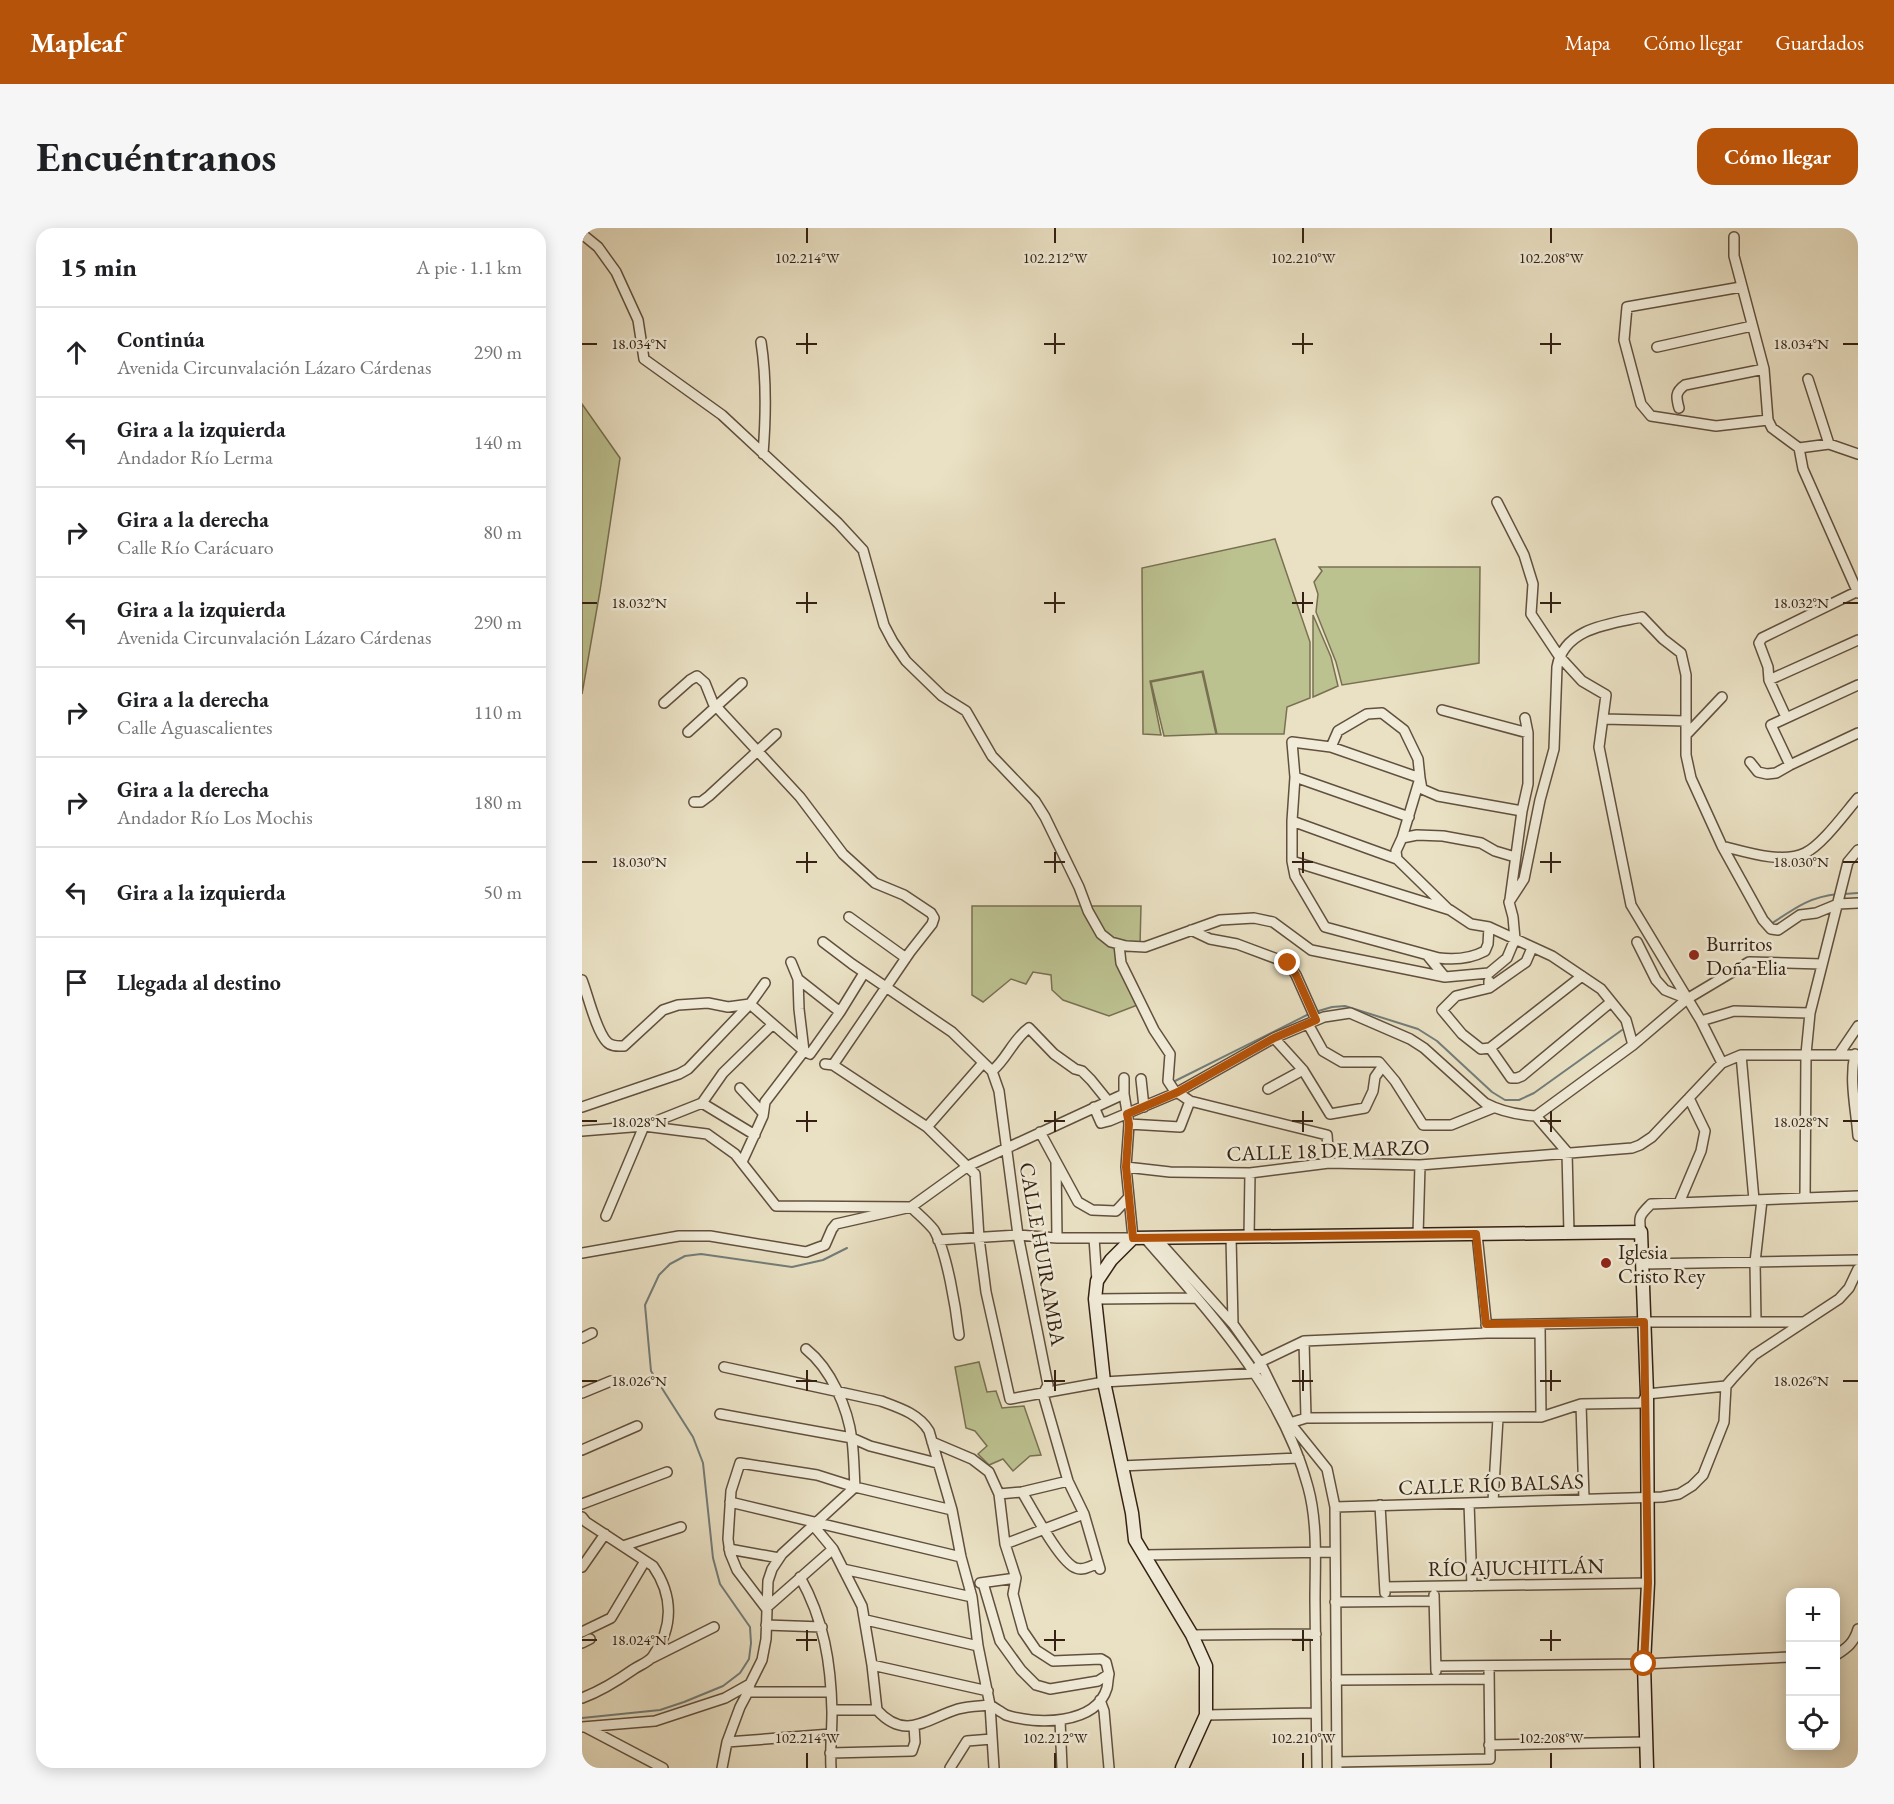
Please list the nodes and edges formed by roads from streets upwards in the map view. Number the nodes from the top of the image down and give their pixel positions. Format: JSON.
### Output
{"nodes":[{"id":1,"x":582,"y":234,"type":"edge"},
{"id":2,"x":1734,"y":237,"type":"dead end"},
{"id":3,"x":1741,"y":287,"type":"junction"},
{"id":4,"x":1752,"y":326,"type":"junction"},
{"id":5,"x":761,"y":342,"type":"dead end"},
{"id":6,"x":1657,"y":347,"type":"dead end"},
{"id":7,"x":1764,"y":369,"type":"junction"},
{"id":8,"x":1808,"y":379,"type":"dead end"},
{"id":9,"x":1679,"y":408,"type":"dead end"},
{"id":10,"x":1768,"y":420,"type":"junction"},
{"id":11,"x":1829,"y":444,"type":"junction"},
{"id":12,"x":1799,"y":448,"type":"junction"},
{"id":13,"x":764,"y":454,"type":"junction"},
{"id":14,"x":1858,"y":454,"type":"edge"},
{"id":15,"x":1497,"y":502,"type":"dead end"},
{"id":16,"x":1858,"y":592,"type":"edge"},
{"id":17,"x":1858,"y":640,"type":"edge"},
{"id":18,"x":1559,"y":656,"type":"junction"},
{"id":19,"x":1769,"y":680,"type":"junction"},
{"id":20,"x":742,"y":683,"type":"dead end"},
{"id":21,"x":1858,"y":685,"type":"edge"},
{"id":22,"x":1722,"y":697,"type":"dead end"},
{"id":23,"x":663,"y":702,"type":"dead end"},
{"id":24,"x":717,"y":707,"type":"junction"},
{"id":25,"x":1442,"y":710,"type":"dead end"},
{"id":26,"x":1786,"y":717,"type":"junction"},
{"id":27,"x":1525,"y":718,"type":"dead end"},
{"id":28,"x":1603,"y":719,"type":"junction"},
{"id":29,"x":1686,"y":721,"type":"junction"},
{"id":30,"x":688,"y":732,"type":"dead end"},
{"id":31,"x":1858,"y":733,"type":"edge"},
{"id":32,"x":776,"y":734,"type":"dead end"},
{"id":33,"x":1528,"y":734,"type":"junction"},
{"id":34,"x":1686,"y":735,"type":"junction"},
{"id":35,"x":1331,"y":747,"type":"junction"},
{"id":36,"x":757,"y":751,"type":"junction"},
{"id":37,"x":1750,"y":762,"type":"dead end"},
{"id":38,"x":1790,"y":765,"type":"junction"},
{"id":39,"x":1295,"y":777,"type":"junction"},
{"id":40,"x":1420,"y":778,"type":"junction"},
{"id":41,"x":1858,"y":798,"type":"edge"},
{"id":42,"x":694,"y":802,"type":"dead end"},
{"id":43,"x":1522,"y":811,"type":"junction"},
{"id":44,"x":1409,"y":817,"type":"junction"},
{"id":45,"x":1292,"y":821,"type":"junction"},
{"id":46,"x":1402,"y":838,"type":"junction"},
{"id":47,"x":1722,"y":846,"type":"junction"},
{"id":48,"x":1858,"y":850,"type":"edge"},
{"id":49,"x":1515,"y":857,"type":"junction"},
{"id":50,"x":1397,"y":859,"type":"junction"},
{"id":51,"x":1292,"y":861,"type":"junction"},
{"id":52,"x":1509,"y":902,"type":"junction"},
{"id":53,"x":1838,"y":902,"type":"junction"},
{"id":54,"x":1858,"y":903,"type":"edge"},
{"id":55,"x":1450,"y":910,"type":"junction"},
{"id":56,"x":849,"y":917,"type":"dead end"},
{"id":57,"x":1489,"y":927,"type":"junction"},
{"id":58,"x":1191,"y":930,"type":"junction"},
{"id":59,"x":1515,"y":939,"type":"junction"},
{"id":60,"x":823,"y":942,"type":"dead end"},
{"id":61,"x":1637,"y":942,"type":"dead end"},
{"id":62,"x":1119,"y":945,"type":"junction"},
{"id":63,"x":1532,"y":948,"type":"junction"},
{"id":64,"x":908,"y":955,"type":"junction"},
{"id":65,"x":1427,"y":955,"type":"junction"},
{"id":66,"x":791,"y":962,"type":"dead end"},
{"id":67,"x":1822,"y":964,"type":"junction"},
{"id":68,"x":864,"y":973,"type":"junction"},
{"id":69,"x":1489,"y":973,"type":"junction"},
{"id":70,"x":1582,"y":976,"type":"junction"},
{"id":71,"x":1445,"y":977,"type":"junction"},
{"id":72,"x":798,"y":979,"type":"junction"},
{"id":73,"x":582,"y":980,"type":"edge"},
{"id":74,"x":765,"y":983,"type":"dead end"},
{"id":75,"x":887,"y":987,"type":"junction"},
{"id":76,"x":1489,"y":988,"type":"junction"},
{"id":77,"x":1687,"y":999,"type":"junction"},
{"id":78,"x":1611,"y":1002,"type":"junction"},
{"id":79,"x":750,"y":1004,"type":"junction"},
{"id":80,"x":840,"y":1012,"type":"junction"},
{"id":81,"x":1810,"y":1013,"type":"junction"},
{"id":82,"x":1313,"y":1020,"type":"junction"},
{"id":83,"x":1701,"y":1021,"type":"junction"},
{"id":84,"x":773,"y":1024,"type":"junction"},
{"id":85,"x":1858,"y":1026,"type":"edge"},
{"id":86,"x":1274,"y":1038,"type":"junction"},
{"id":87,"x":1632,"y":1044,"type":"junction"},
{"id":88,"x":1490,"y":1048,"type":"junction"},
{"id":89,"x":807,"y":1053,"type":"junction"},
{"id":90,"x":1806,"y":1054,"type":"junction"},
{"id":91,"x":1839,"y":1054,"type":"junction"},
{"id":92,"x":1741,"y":1055,"type":"junction"},
{"id":93,"x":1856,"y":1055,"type":"edge"},
{"id":94,"x":982,"y":1063,"type":"junction"},
{"id":95,"x":1722,"y":1063,"type":"junction"},
{"id":96,"x":1382,"y":1067,"type":"junction"},
{"id":97,"x":1303,"y":1070,"type":"junction"},
{"id":98,"x":992,"y":1071,"type":"junction"},
{"id":99,"x":1124,"y":1078,"type":"dead end"},
{"id":100,"x":1141,"y":1080,"type":"dead end"},
{"id":101,"x":740,"y":1088,"type":"dead end"},
{"id":102,"x":1268,"y":1089,"type":"dead end"},
{"id":103,"x":1178,"y":1092,"type":"junction"},
{"id":104,"x":1124,"y":1094,"type":"junction"},
{"id":105,"x":1689,"y":1098,"type":"junction"},
{"id":106,"x":1108,"y":1101,"type":"junction"},
{"id":107,"x":1190,"y":1101,"type":"junction"},
{"id":108,"x":702,"y":1103,"type":"junction"},
{"id":109,"x":582,"y":1107,"type":"edge"},
{"id":110,"x":1094,"y":1107,"type":"junction"},
{"id":111,"x":1144,"y":1107,"type":"junction"},
{"id":112,"x":1494,"y":1108,"type":"junction"},
{"id":113,"x":1857,"y":1110,"type":"edge"},
{"id":114,"x":763,"y":1113,"type":"junction"},
{"id":115,"x":1127,"y":1114,"type":"junction"},
{"id":116,"x":1330,"y":1114,"type":"junction"},
{"id":117,"x":1536,"y":1116,"type":"junction"},
{"id":118,"x":1129,"y":1124,"type":"junction"},
{"id":119,"x":644,"y":1126,"type":"junction"},
{"id":120,"x":927,"y":1127,"type":"junction"},
{"id":121,"x":582,"y":1131,"type":"edge"},
{"id":122,"x":1040,"y":1132,"type":"junction"},
{"id":123,"x":754,"y":1135,"type":"junction"},
{"id":124,"x":1327,"y":1135,"type":"junction"},
{"id":125,"x":1858,"y":1136,"type":"edge"},
{"id":126,"x":1006,"y":1149,"type":"junction"},
{"id":127,"x":1567,"y":1152,"type":"junction"},
{"id":128,"x":1056,"y":1161,"type":"junction"},
{"id":129,"x":742,"y":1162,"type":"junction"},
{"id":130,"x":1329,"y":1163,"type":"junction"},
{"id":131,"x":1420,"y":1165,"type":"junction"},
{"id":132,"x":968,"y":1166,"type":"junction"},
{"id":133,"x":1126,"y":1167,"type":"junction"},
{"id":134,"x":1250,"y":1173,"type":"junction"},
{"id":135,"x":1858,"y":1196,"type":"edge"},
{"id":136,"x":1128,"y":1198,"type":"junction"},
{"id":137,"x":1804,"y":1198,"type":"junction"},
{"id":138,"x":1758,"y":1200,"type":"junction"},
{"id":139,"x":1679,"y":1203,"type":"junction"},
{"id":140,"x":911,"y":1207,"type":"junction"},
{"id":141,"x":606,"y":1216,"type":"dead end"},
{"id":142,"x":1641,"y":1232,"type":"junction"},
{"id":143,"x":1569,"y":1233,"type":"junction"},
{"id":144,"x":1476,"y":1234,"type":"junction"},
{"id":145,"x":1018,"y":1235,"type":"junction"},
{"id":146,"x":1418,"y":1235,"type":"junction"},
{"id":147,"x":1232,"y":1237,"type":"junction"},
{"id":148,"x":1249,"y":1237,"type":"junction"},
{"id":149,"x":979,"y":1238,"type":"junction"},
{"id":150,"x":1057,"y":1238,"type":"junction"},
{"id":151,"x":1094,"y":1238,"type":"junction"},
{"id":152,"x":1144,"y":1238,"type":"junction"},
{"id":153,"x":938,"y":1240,"type":"junction"},
{"id":154,"x":582,"y":1253,"type":"edge"},
{"id":155,"x":1858,"y":1260,"type":"edge"},
{"id":156,"x":1755,"y":1262,"type":"junction"},
{"id":157,"x":1643,"y":1264,"type":"junction"},
{"id":158,"x":1858,"y":1269,"type":"edge"},
{"id":159,"x":1097,"y":1281,"type":"junction"},
{"id":160,"x":1854,"y":1288,"type":"edge"},
{"id":161,"x":1196,"y":1298,"type":"junction"},
{"id":162,"x":1095,"y":1299,"type":"junction"},
{"id":163,"x":1644,"y":1322,"type":"junction"},
{"id":164,"x":1756,"y":1322,"type":"junction"},
{"id":165,"x":1804,"y":1322,"type":"junction"},
{"id":166,"x":1233,"y":1324,"type":"junction"},
{"id":167,"x":1540,"y":1328,"type":"junction"},
{"id":168,"x":1486,"y":1329,"type":"junction"},
{"id":169,"x":592,"y":1334,"type":"dead end"},
{"id":170,"x":959,"y":1335,"type":"dead end"},
{"id":171,"x":582,"y":1338,"type":"edge"},
{"id":172,"x":1304,"y":1341,"type":"junction"},
{"id":173,"x":806,"y":1349,"type":"dead end"},
{"id":174,"x":1260,"y":1362,"type":"junction"},
{"id":175,"x":724,"y":1367,"type":"dead end"},
{"id":176,"x":1255,"y":1373,"type":"junction"},
{"id":177,"x":611,"y":1381,"type":"dead end"},
{"id":178,"x":1104,"y":1382,"type":"junction"},
{"id":179,"x":1726,"y":1386,"type":"junction"},
{"id":180,"x":582,"y":1393,"type":"edge"},
{"id":181,"x":839,"y":1393,"type":"junction"},
{"id":182,"x":1043,"y":1394,"type":"junction"},
{"id":183,"x":1647,"y":1394,"type":"junction"},
{"id":184,"x":1581,"y":1404,"type":"junction"},
{"id":185,"x":720,"y":1414,"type":"dead end"},
{"id":186,"x":1306,"y":1418,"type":"junction"},
{"id":187,"x":1498,"y":1418,"type":"junction"},
{"id":188,"x":1542,"y":1418,"type":"junction"},
{"id":189,"x":1290,"y":1423,"type":"junction"},
{"id":190,"x":637,"y":1426,"type":"dead end"},
{"id":191,"x":852,"y":1438,"type":"junction"},
{"id":192,"x":932,"y":1442,"type":"junction"},
{"id":193,"x":582,"y":1450,"type":"edge"},
{"id":194,"x":1299,"y":1458,"type":"junction"},
{"id":195,"x":937,"y":1463,"type":"junction"},
{"id":196,"x":1121,"y":1466,"type":"junction"},
{"id":197,"x":667,"y":1472,"type":"dead end"},
{"id":198,"x":1068,"y":1481,"type":"junction"},
{"id":199,"x":855,"y":1487,"type":"junction"},
{"id":200,"x":1022,"y":1492,"type":"junction"},
{"id":201,"x":999,"y":1494,"type":"junction"},
{"id":202,"x":1647,"y":1497,"type":"junction"},
{"id":203,"x":1584,"y":1499,"type":"junction"},
{"id":204,"x":730,"y":1502,"type":"junction"},
{"id":205,"x":1493,"y":1502,"type":"junction"},
{"id":206,"x":1469,"y":1503,"type":"junction"},
{"id":207,"x":582,"y":1504,"type":"edge"},
{"id":208,"x":1380,"y":1505,"type":"junction"},
{"id":209,"x":1335,"y":1507,"type":"junction"},
{"id":210,"x":952,"y":1510,"type":"junction"},
{"id":211,"x":1084,"y":1514,"type":"junction"},
{"id":212,"x":582,"y":1517,"type":"edge"},
{"id":213,"x":815,"y":1523,"type":"junction"},
{"id":214,"x":681,"y":1527,"type":"dead end"},
{"id":215,"x":1044,"y":1530,"type":"junction"},
{"id":216,"x":605,"y":1534,"type":"junction"},
{"id":217,"x":1005,"y":1544,"type":"junction"},
{"id":218,"x":623,"y":1546,"type":"junction"},
{"id":219,"x":729,"y":1549,"type":"junction"},
{"id":220,"x":833,"y":1549,"type":"junction"},
{"id":221,"x":1335,"y":1551,"type":"junction"},
{"id":222,"x":1315,"y":1552,"type":"junction"},
{"id":223,"x":1143,"y":1555,"type":"junction"},
{"id":224,"x":961,"y":1557,"type":"junction"},
{"id":225,"x":779,"y":1558,"type":"junction"},
{"id":226,"x":645,"y":1561,"type":"junction"},
{"id":227,"x":582,"y":1567,"type":"edge"},
{"id":228,"x":843,"y":1569,"type":"junction"},
{"id":229,"x":800,"y":1577,"type":"junction"},
{"id":230,"x":1016,"y":1578,"type":"junction"},
{"id":231,"x":983,"y":1583,"type":"junction"},
{"id":232,"x":1648,"y":1583,"type":"junction"},
{"id":233,"x":969,"y":1585,"type":"junction"},
{"id":234,"x":1472,"y":1586,"type":"junction"},
{"id":235,"x":1385,"y":1587,"type":"junction"},
{"id":236,"x":1434,"y":1587,"type":"junction"},
{"id":237,"x":972,"y":1597,"type":"junction"},
{"id":238,"x":1434,"y":1600,"type":"junction"},
{"id":239,"x":1386,"y":1601,"type":"junction"},
{"id":240,"x":1335,"y":1602,"type":"junction"},
{"id":241,"x":766,"y":1608,"type":"junction"},
{"id":242,"x":866,"y":1620,"type":"junction"},
{"id":243,"x":766,"y":1625,"type":"junction"},
{"id":244,"x":714,"y":1627,"type":"dead end"},
{"id":245,"x":822,"y":1627,"type":"junction"},
{"id":246,"x":1858,"y":1629,"type":"edge"},
{"id":247,"x":1316,"y":1634,"type":"junction"},
{"id":248,"x":1192,"y":1635,"type":"junction"},
{"id":249,"x":585,"y":1638,"type":"edge"},
{"id":250,"x":978,"y":1646,"type":"junction"},
{"id":251,"x":1840,"y":1653,"type":"edge"},
{"id":252,"x":1786,"y":1657,"type":"edge"},
{"id":253,"x":652,"y":1658,"type":"junction"},
{"id":254,"x":1644,"y":1664,"type":"junction"},
{"id":255,"x":873,"y":1665,"type":"junction"},
{"id":256,"x":1436,"y":1666,"type":"junction"},
{"id":257,"x":1489,"y":1666,"type":"junction"},
{"id":258,"x":1109,"y":1674,"type":"junction"},
{"id":259,"x":1436,"y":1679,"type":"junction"},
{"id":260,"x":1489,"y":1679,"type":"junction"},
{"id":261,"x":1336,"y":1680,"type":"junction"},
{"id":262,"x":749,"y":1688,"type":"junction"},
{"id":263,"x":988,"y":1691,"type":"junction"},
{"id":264,"x":830,"y":1692,"type":"junction"},
{"id":265,"x":582,"y":1698,"type":"edge"},
{"id":266,"x":1100,"y":1700,"type":"junction"},
{"id":267,"x":990,"y":1705,"type":"junction"},
{"id":268,"x":832,"y":1710,"type":"junction"},
{"id":269,"x":877,"y":1710,"type":"junction"},
{"id":270,"x":1316,"y":1713,"type":"junction"},
{"id":271,"x":1206,"y":1715,"type":"junction"},
{"id":272,"x":1060,"y":1720,"type":"junction"},
{"id":273,"x":914,"y":1726,"type":"junction"},
{"id":274,"x":584,"y":1727,"type":"edge"},
{"id":275,"x":831,"y":1734,"type":"junction"},
{"id":276,"x":992,"y":1739,"type":"junction"},
{"id":277,"x":727,"y":1742,"type":"junction"},
{"id":278,"x":1646,"y":1742,"type":"junction"},
{"id":279,"x":1489,"y":1745,"type":"junction"},
{"id":280,"x":830,"y":1753,"type":"junction"},
{"id":281,"x":1337,"y":1765,"type":"edge"},
{"id":282,"x":663,"y":1768,"type":"edge"},
{"id":283,"x":722,"y":1768,"type":"edge"},
{"id":284,"x":831,"y":1768,"type":"edge"},
{"id":285,"x":950,"y":1768,"type":"edge"},
{"id":286,"x":994,"y":1768,"type":"edge"},
{"id":287,"x":1062,"y":1768,"type":"edge"},
{"id":288,"x":1109,"y":1768,"type":"edge"},
{"id":289,"x":1182,"y":1768,"type":"edge"},
{"id":290,"x":1317,"y":1768,"type":"edge"},
{"id":291,"x":1647,"y":1768,"type":"edge"}],
"edges":[{"from":1,"to":13,"type":"street"},
{"from":2,"to":3,"type":"street"},
{"from":3,"to":4,"type":"street"},
{"from":3,"to":10,"type":"street"},
{"from":4,"to":6,"type":"street"},
{"from":4,"to":7,"type":"street"},
{"from":5,"to":13,"type":"street"},
{"from":7,"to":9,"type":"street"},
{"from":7,"to":10,"type":"street"},
{"from":8,"to":11,"type":"street"},
{"from":10,"to":12,"type":"street"},
{"from":11,"to":12,"type":"street"},
{"from":11,"to":14,"type":"street"},
{"from":12,"to":16,"type":"street"},
{"from":13,"to":62,"type":"street"},
{"from":15,"to":18,"type":"street"},
{"from":16,"to":19,"type":"street"},
{"from":17,"to":19,"type":"street"},
{"from":18,"to":28,"type":"street"},
{"from":18,"to":29,"type":"street"},
{"from":18,"to":52,"type":"street"},
{"from":19,"to":26,"type":"street"},
{"from":20,"to":24,"type":"street"},
{"from":21,"to":26,"type":"street"},
{"from":22,"to":34,"type":"street"},
{"from":23,"to":24,"type":"street"},
{"from":24,"to":30,"type":"street"},
{"from":24,"to":36,"type":"street"},
{"from":25,"to":33,"type":"street"},
{"from":26,"to":38,"type":"street"},
{"from":27,"to":33,"type":"street"},
{"from":28,"to":29,"type":"street"},
{"from":28,"to":77,"type":"street"},
{"from":29,"to":34,"type":"street"},
{"from":31,"to":38,"type":"street"},
{"from":32,"to":36,"type":"street"},
{"from":33,"to":43,"type":"street"},
{"from":34,"to":47,"type":"street"},
{"from":35,"to":39,"type":"street"},
{"from":35,"to":40,"type":"street"},
{"from":35,"to":40,"type":"street"},
{"from":36,"to":42,"type":"street"},
{"from":36,"to":64,"type":"street"},
{"from":37,"to":38,"type":"street"},
{"from":39,"to":44,"type":"street"},
{"from":39,"to":45,"type":"street"},
{"from":40,"to":43,"type":"street"},
{"from":40,"to":44,"type":"street"},
{"from":41,"to":47,"type":"street"},
{"from":43,"to":49,"type":"street"},
{"from":44,"to":46,"type":"street"},
{"from":45,"to":50,"type":"street"},
{"from":45,"to":51,"type":"street"},
{"from":46,"to":49,"type":"street"},
{"from":46,"to":50,"type":"street"},
{"from":47,"to":53,"type":"street"},
{"from":48,"to":53,"type":"street"},
{"from":49,"to":52,"type":"street"},
{"from":50,"to":55,"type":"street"},
{"from":51,"to":55,"type":"street"},
{"from":51,"to":65,"type":"street"},
{"from":52,"to":59,"type":"street"},
{"from":53,"to":54,"type":"street"},
{"from":53,"to":67,"type":"street"},
{"from":55,"to":57,"type":"street"},
{"from":56,"to":64,"type":"street"},
{"from":57,"to":59,"type":"street"},
{"from":57,"to":65,"type":"street"},
{"from":58,"to":62,"type":"street"},
{"from":58,"to":71,"type":"street"},
{"from":58,"to":82,"type":"street"},
{"from":59,"to":63,"type":"street"},
{"from":59,"to":69,"type":"street"},
{"from":60,"to":68,"type":"street"},
{"from":61,"to":77,"type":"street"},
{"from":62,"to":103,"type":"street"},
{"from":63,"to":70,"type":"street"},
{"from":63,"to":76,"type":"street"},
{"from":64,"to":75,"type":"street"},
{"from":65,"to":71,"type":"street"},
{"from":66,"to":72,"type":"street"},
{"from":67,"to":77,"type":"street"},
{"from":67,"to":81,"type":"street"},
{"from":68,"to":75,"type":"street"},
{"from":68,"to":80,"type":"street"},
{"from":69,"to":71,"type":"street"},
{"from":69,"to":76,"type":"street"},
{"from":70,"to":78,"type":"street"},
{"from":70,"to":88,"type":"street"},
{"from":72,"to":80,"type":"street"},
{"from":72,"to":89,"type":"street"},
{"from":73,"to":79,"type":"street"},
{"from":74,"to":79,"type":"street"},
{"from":75,"to":94,"type":"street"},
{"from":75,"to":120,"type":"street"},
{"from":76,"to":88,"type":"street"},
{"from":77,"to":83,"type":"street"},
{"from":77,"to":87,"type":"street"},
{"from":78,"to":87,"type":"street"},
{"from":78,"to":88,"type":"street"},
{"from":79,"to":84,"type":"street"},
{"from":79,"to":109,"type":"street"},
{"from":80,"to":89,"type":"street"},
{"from":81,"to":83,"type":"street"},
{"from":81,"to":90,"type":"street"},
{"from":82,"to":86,"type":"street"},
{"from":82,"to":96,"type":"street"},
{"from":82,"to":112,"type":"street"},
{"from":83,"to":95,"type":"street"},
{"from":84,"to":89,"type":"street"},
{"from":84,"to":108,"type":"street"},
{"from":85,"to":91,"type":"street"},
{"from":86,"to":97,"type":"street"},
{"from":86,"to":103,"type":"street"},
{"from":87,"to":117,"type":"street"},
{"from":89,"to":114,"type":"street"},
{"from":90,"to":91,"type":"street"},
{"from":90,"to":92,"type":"street"},
{"from":90,"to":137,"type":"street"},
{"from":91,"to":93,"type":"street"},
{"from":92,"to":95,"type":"street"},
{"from":92,"to":138,"type":"street"},
{"from":93,"to":113,"type":"street"},
{"from":94,"to":98,"type":"street"},
{"from":94,"to":120,"type":"street"},
{"from":95,"to":105,"type":"street","name":"CALLE 18 DE MARZO"},
{"from":96,"to":112,"type":"street"},
{"from":96,"to":116,"type":"street"},
{"from":97,"to":102,"type":"street"},
{"from":97,"to":116,"type":"street"},
{"from":98,"to":106,"type":"street"},
{"from":98,"to":126,"type":"street","name":"CALLE HUIRAMBA"},
{"from":99,"to":104,"type":"street"},
{"from":100,"to":111,"type":"street"},
{"from":101,"to":114,"type":"street"},
{"from":103,"to":107,"type":"street"},
{"from":103,"to":111,"type":"street"},
{"from":104,"to":106,"type":"street"},
{"from":104,"to":115,"type":"street"},
{"from":105,"to":127,"type":"street","name":"CALLE 18 DE MARZO"},
{"from":105,"to":139,"type":"street"},
{"from":106,"to":110,"type":"street"},
{"from":107,"to":118,"type":"street"},
{"from":107,"to":124,"type":"street"},
{"from":108,"to":119,"type":"street"},
{"from":108,"to":123,"type":"street"},
{"from":110,"to":115,"type":"street"},
{"from":110,"to":122,"type":"street"},
{"from":111,"to":115,"type":"street"},
{"from":112,"to":117,"type":"street"},
{"from":113,"to":125,"type":"street"},
{"from":114,"to":123,"type":"street"},
{"from":115,"to":118,"type":"street"},
{"from":116,"to":124,"type":"street"},
{"from":117,"to":127,"type":"street"},
{"from":118,"to":133,"type":"street"},
{"from":119,"to":121,"type":"street"},
{"from":119,"to":129,"type":"street"},
{"from":119,"to":141,"type":"street"},
{"from":120,"to":132,"type":"street"},
{"from":122,"to":126,"type":"street"},
{"from":122,"to":128,"type":"street"},
{"from":123,"to":129,"type":"street"},
{"from":124,"to":130,"type":"street"},
{"from":126,"to":132,"type":"street"},
{"from":126,"to":145,"type":"street","name":"CALLE HUIRAMBA"},
{"from":127,"to":131,"type":"street","name":"CALLE 18 DE MARZO"},
{"from":127,"to":143,"type":"street"},
{"from":128,"to":136,"type":"street"},
{"from":128,"to":150,"type":"street"},
{"from":129,"to":140,"type":"street"},
{"from":130,"to":131,"type":"street","name":"CALLE 18 DE MARZO"},
{"from":130,"to":134,"type":"street","name":"CALLE 18 DE MARZO"},
{"from":131,"to":146,"type":"street"},
{"from":132,"to":140,"type":"street"},
{"from":132,"to":149,"type":"street"},
{"from":133,"to":134,"type":"street","name":"CALLE 18 DE MARZO"},
{"from":133,"to":136,"type":"street"},
{"from":134,"to":148,"type":"street"},
{"from":135,"to":137,"type":"street"},
{"from":136,"to":152,"type":"street"},
{"from":137,"to":138,"type":"street"},
{"from":138,"to":139,"type":"street"},
{"from":138,"to":156,"type":"street"},
{"from":139,"to":142,"type":"street"},
{"from":140,"to":153,"type":"street"},
{"from":140,"to":154,"type":"street"},
{"from":142,"to":143,"type":"street"},
{"from":142,"to":157,"type":"street"},
{"from":143,"to":144,"type":"street"},
{"from":144,"to":146,"type":"street"},
{"from":144,"to":168,"type":"street"},
{"from":145,"to":149,"type":"street"},
{"from":145,"to":150,"type":"street"},
{"from":145,"to":182,"type":"street","name":"CALLE HUIRAMBA"},
{"from":146,"to":148,"type":"street"},
{"from":147,"to":148,"type":"street"},
{"from":147,"to":152,"type":"street"},
{"from":147,"to":166,"type":"street"},
{"from":149,"to":153,"type":"street"},
{"from":149,"to":182,"type":"street"},
{"from":150,"to":151,"type":"street"},
{"from":151,"to":152,"type":"street"},
{"from":151,"to":159,"type":"street"},
{"from":152,"to":159,"type":"street"},
{"from":152,"to":161,"type":"street"},
{"from":152,"to":166,"type":"street"},
{"from":153,"to":170,"type":"street"},
{"from":155,"to":156,"type":"street"},
{"from":156,"to":157,"type":"street"},
{"from":156,"to":164,"type":"street"},
{"from":157,"to":163,"type":"street"},
{"from":158,"to":160,"type":"street"},
{"from":159,"to":162,"type":"street"},
{"from":160,"to":165,"type":"street"},
{"from":161,"to":162,"type":"street"},
{"from":161,"to":176,"type":"street"},
{"from":162,"to":178,"type":"street"},
{"from":163,"to":164,"type":"street"},
{"from":163,"to":167,"type":"street"},
{"from":163,"to":183,"type":"street"},
{"from":164,"to":165,"type":"street"},
{"from":165,"to":179,"type":"street"},
{"from":166,"to":174,"type":"street"},
{"from":167,"to":168,"type":"street"},
{"from":167,"to":188,"type":"street"},
{"from":168,"to":172,"type":"street"},
{"from":169,"to":171,"type":"street"},
{"from":172,"to":174,"type":"street"},
{"from":172,"to":186,"type":"street"},
{"from":173,"to":181,"type":"street"},
{"from":174,"to":176,"type":"street"},
{"from":174,"to":189,"type":"street"},
{"from":175,"to":181,"type":"street"},
{"from":176,"to":178,"type":"street"},
{"from":176,"to":194,"type":"street"},
{"from":177,"to":180,"type":"street"},
{"from":178,"to":182,"type":"street"},
{"from":178,"to":196,"type":"street"},
{"from":179,"to":183,"type":"street"},
{"from":179,"to":202,"type":"street","name":"CALLE RÍO BALSAS"},
{"from":181,"to":191,"type":"street"},
{"from":181,"to":192,"type":"street"},
{"from":182,"to":198,"type":"street","name":"CALLE HUIRAMBA"},
{"from":183,"to":184,"type":"street"},
{"from":183,"to":202,"type":"street"},
{"from":184,"to":188,"type":"street"},
{"from":184,"to":203,"type":"street"},
{"from":185,"to":191,"type":"street"},
{"from":186,"to":187,"type":"street"},
{"from":186,"to":189,"type":"street"},
{"from":187,"to":188,"type":"street"},
{"from":187,"to":205,"type":"street"},
{"from":189,"to":209,"type":"street"},
{"from":190,"to":193,"type":"street"},
{"from":191,"to":195,"type":"street"},
{"from":191,"to":199,"type":"street"},
{"from":192,"to":195,"type":"street"},
{"from":192,"to":201,"type":"street"},
{"from":194,"to":196,"type":"street"},
{"from":194,"to":222,"type":"street"},
{"from":195,"to":210,"type":"street"},
{"from":196,"to":223,"type":"street"},
{"from":197,"to":207,"type":"street"},
{"from":198,"to":200,"type":"street"},
{"from":198,"to":211,"type":"street","name":"CALLE HUIRAMBA"},
{"from":199,"to":204,"type":"street"},
{"from":199,"to":210,"type":"street"},
{"from":199,"to":213,"type":"street"},
{"from":200,"to":201,"type":"street"},
{"from":200,"to":215,"type":"street"},
{"from":201,"to":217,"type":"street"},
{"from":202,"to":203,"type":"street","name":"CALLE RÍO BALSAS"},
{"from":202,"to":232,"type":"street"},
{"from":203,"to":205,"type":"street","name":"CALLE RÍO BALSAS"},
{"from":204,"to":213,"type":"street"},
{"from":204,"to":219,"type":"street"},
{"from":205,"to":206,"type":"street","name":"CALLE RÍO BALSAS"},
{"from":206,"to":208,"type":"street","name":"CALLE RÍO BALSAS"},
{"from":206,"to":234,"type":"street"},
{"from":208,"to":209,"type":"street","name":"CALLE RÍO BALSAS"},
{"from":208,"to":235,"type":"street"},
{"from":209,"to":221,"type":"street"},
{"from":210,"to":224,"type":"street"},
{"from":211,"to":215,"type":"street"},
{"from":211,"to":215,"type":"street","name":"CALLE HUIRAMBA"},
{"from":212,"to":216,"type":"street"},
{"from":213,"to":220,"type":"street"},
{"from":213,"to":224,"type":"street"},
{"from":213,"to":225,"type":"street"},
{"from":214,"to":218,"type":"street"},
{"from":215,"to":217,"type":"street"},
{"from":216,"to":218,"type":"street"},
{"from":216,"to":227,"type":"street"},
{"from":217,"to":230,"type":"street"},
{"from":218,"to":226,"type":"street"},
{"from":219,"to":225,"type":"street"},
{"from":219,"to":241,"type":"street"},
{"from":220,"to":228,"type":"street"},
{"from":220,"to":229,"type":"street"},
{"from":221,"to":222,"type":"street"},
{"from":221,"to":240,"type":"street"},
{"from":222,"to":223,"type":"street"},
{"from":222,"to":247,"type":"street"},
{"from":223,"to":248,"type":"street"},
{"from":224,"to":233,"type":"street"},
{"from":225,"to":241,"type":"street"},
{"from":226,"to":249,"type":"street"},
{"from":226,"to":253,"type":"street"},
{"from":228,"to":237,"type":"street"},
{"from":228,"to":242,"type":"street"},
{"from":229,"to":241,"type":"street"},
{"from":229,"to":245,"type":"street"},
{"from":230,"to":231,"type":"street"},
{"from":230,"to":258,"type":"street"},
{"from":231,"to":233,"type":"street"},
{"from":231,"to":258,"type":"street"},
{"from":232,"to":234,"type":"street","name":"RÍO AJUCHITLÁN"},
{"from":232,"to":254,"type":"street"},
{"from":233,"to":237,"type":"street"},
{"from":234,"to":236,"type":"street","name":"RÍO AJUCHITLÁN"},
{"from":235,"to":236,"type":"street","name":"RÍO AJUCHITLÁN"},
{"from":235,"to":239,"type":"street"},
{"from":236,"to":238,"type":"street"},
{"from":237,"to":250,"type":"street"},
{"from":238,"to":239,"type":"street","name":"RÍO AJUCHITLÁN"},
{"from":238,"to":256,"type":"street"},
{"from":239,"to":240,"type":"street","name":"RÍO AJUCHITLÁN"},
{"from":240,"to":261,"type":"street"},
{"from":241,"to":243,"type":"street"},
{"from":242,"to":250,"type":"street"},
{"from":242,"to":255,"type":"street"},
{"from":243,"to":245,"type":"street"},
{"from":243,"to":262,"type":"street"},
{"from":244,"to":253,"type":"street"},
{"from":245,"to":264,"type":"street"},
{"from":246,"to":251,"type":"street"},
{"from":247,"to":248,"type":"street"},
{"from":247,"to":270,"type":"street"},
{"from":248,"to":271,"type":"street"},
{"from":250,"to":263,"type":"street"},
{"from":252,"to":254,"type":"street"},
{"from":253,"to":265,"type":"street"},
{"from":254,"to":257,"type":"street"},
{"from":254,"to":278,"type":"street"},
{"from":255,"to":263,"type":"street"},
{"from":255,"to":269,"type":"street"},
{"from":256,"to":257,"type":"street"},
{"from":256,"to":259,"type":"street"},
{"from":257,"to":260,"type":"street"},
{"from":258,"to":266,"type":"street"},
{"from":259,"to":260,"type":"street"},
{"from":259,"to":261,"type":"street"},
{"from":260,"to":279,"type":"street"},
{"from":261,"to":281,"type":"street"},
{"from":262,"to":264,"type":"street"},
{"from":262,"to":274,"type":"street"},
{"from":262,"to":277,"type":"street"},
{"from":263,"to":267,"type":"street"},
{"from":264,"to":268,"type":"street"},
{"from":266,"to":272,"type":"street"},
{"from":266,"to":288,"type":"street"},
{"from":267,"to":272,"type":"street"},
{"from":267,"to":273,"type":"street"},
{"from":267,"to":276,"type":"street"},
{"from":268,"to":269,"type":"street"},
{"from":268,"to":275,"type":"street"},
{"from":269,"to":273,"type":"street"},
{"from":270,"to":271,"type":"street"},
{"from":270,"to":290,"type":"street"},
{"from":271,"to":289,"type":"street"},
{"from":272,"to":287,"type":"street"},
{"from":273,"to":280,"type":"street"},
{"from":274,"to":282,"type":"street"},
{"from":275,"to":277,"type":"street"},
{"from":275,"to":280,"type":"street"},
{"from":276,"to":285,"type":"street"},
{"from":276,"to":286,"type":"street"},
{"from":277,"to":283,"type":"street"},
{"from":278,"to":279,"type":"street"},
{"from":278,"to":291,"type":"street"},
{"from":279,"to":281,"type":"street"},
{"from":280,"to":284,"type":"street"}]}
